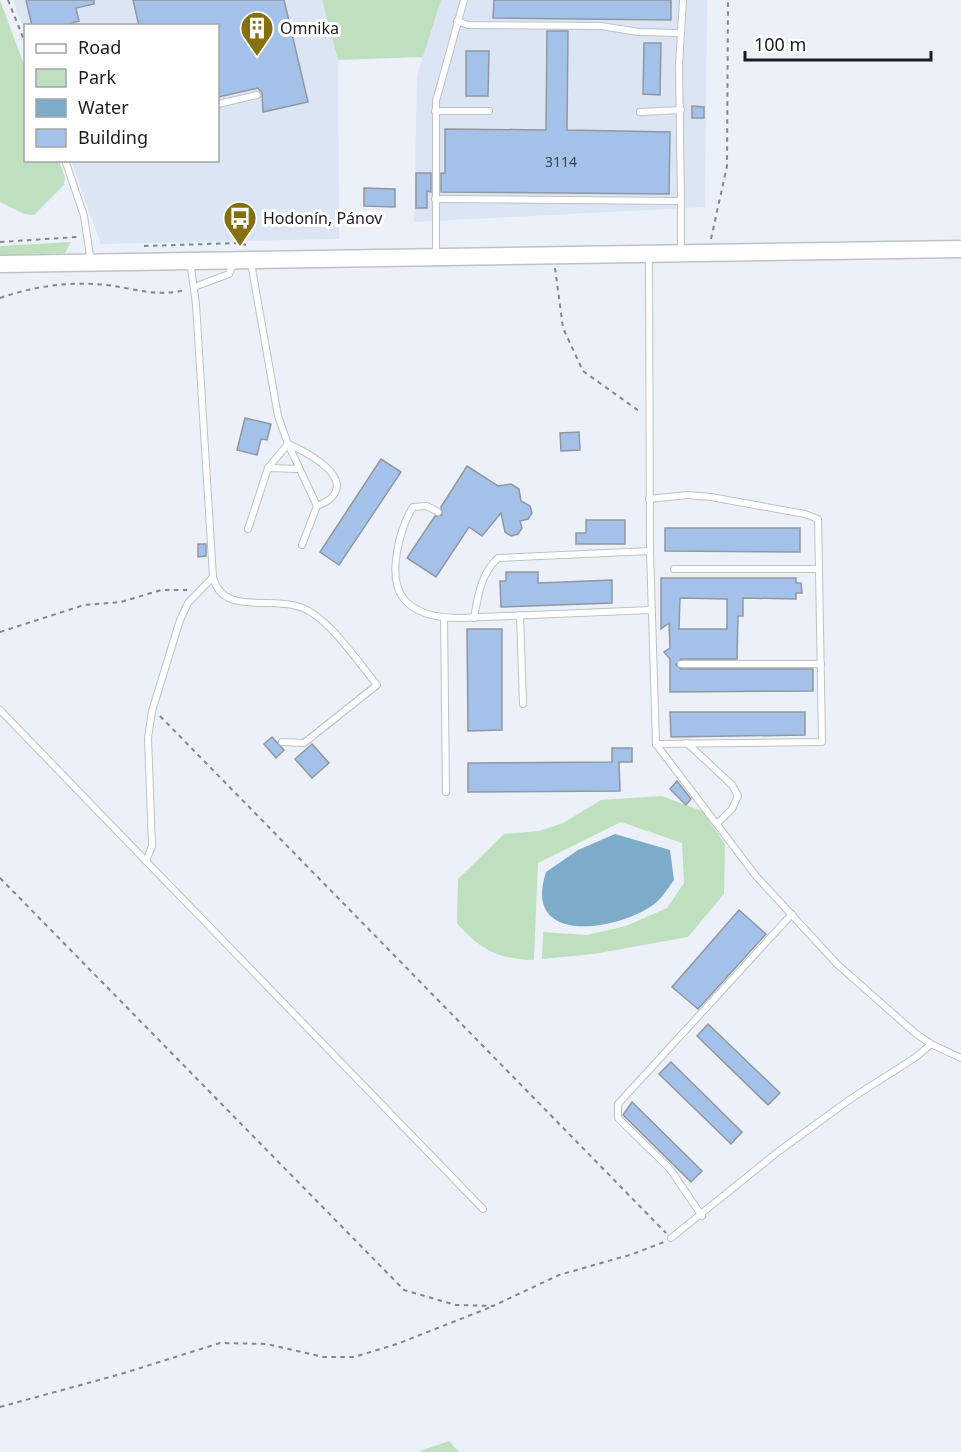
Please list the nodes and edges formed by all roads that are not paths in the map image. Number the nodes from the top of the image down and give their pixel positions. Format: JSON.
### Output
{"nodes":[{"id":1,"x":464,"y":0,"type":"edge"},
{"id":2,"x":683,"y":0,"type":"edge"},
{"id":3,"x":457,"y":21,"type":"junction"},
{"id":4,"x":681,"y":33,"type":"junction"},
{"id":5,"x":257,"y":95,"type":"dead end"},
{"id":6,"x":219,"y":104,"type":"edge"},
{"id":7,"x":681,"y":110,"type":"junction"},
{"id":8,"x":435,"y":111,"type":"junction"},
{"id":9,"x":489,"y":111,"type":"dead end"},
{"id":10,"x":640,"y":112,"type":"dead end"},
{"id":11,"x":66,"y":162,"type":"edge"},
{"id":12,"x":435,"y":199,"type":"junction"},
{"id":13,"x":681,"y":201,"type":"junction"},
{"id":14,"x":961,"y":249,"type":"edge"},
{"id":15,"x":649,"y":253,"type":"junction"},
{"id":16,"x":681,"y":254,"type":"junction"},
{"id":17,"x":436,"y":256,"type":"junction"},
{"id":18,"x":243,"y":259,"type":"junction"},
{"id":19,"x":190,"y":261,"type":"junction"},
{"id":20,"x":91,"y":263,"type":"junction"},
{"id":21,"x":0,"y":264,"type":"edge"},
{"id":22,"x":194,"y":287,"type":"junction"},
{"id":23,"x":288,"y":444,"type":"junction"},
{"id":24,"x":268,"y":468,"type":"junction"},
{"id":25,"x":299,"y":469,"type":"junction"},
{"id":26,"x":649,"y":499,"type":"junction"},
{"id":27,"x":317,"y":507,"type":"junction"},
{"id":28,"x":438,"y":512,"type":"dead end"},
{"id":29,"x":248,"y":528,"type":"dead end"},
{"id":30,"x":302,"y":545,"type":"dead end"},
{"id":31,"x":650,"y":551,"type":"junction"},
{"id":32,"x":674,"y":569,"type":"dead end"},
{"id":33,"x":819,"y":569,"type":"junction"},
{"id":34,"x":213,"y":577,"type":"junction"},
{"id":35,"x":651,"y":610,"type":"junction"},
{"id":36,"x":520,"y":615,"type":"junction"},
{"id":37,"x":444,"y":618,"type":"junction"},
{"id":38,"x":474,"y":618,"type":"junction"},
{"id":39,"x":681,"y":664,"type":"dead end"},
{"id":40,"x":821,"y":664,"type":"junction"},
{"id":41,"x":523,"y":704,"type":"dead end"},
{"id":42,"x":0,"y":710,"type":"edge"},
{"id":43,"x":282,"y":742,"type":"dead end"},
{"id":44,"x":687,"y":743,"type":"junction"},
{"id":45,"x":656,"y":744,"type":"junction"},
{"id":46,"x":446,"y":792,"type":"dead end"},
{"id":47,"x":717,"y":825,"type":"junction"},
{"id":48,"x":146,"y":861,"type":"junction"},
{"id":49,"x":792,"y":914,"type":"junction"},
{"id":50,"x":931,"y":1044,"type":"junction"},
{"id":51,"x":961,"y":1058,"type":"edge"},
{"id":52,"x":483,"y":1209,"type":"dead end"},
{"id":53,"x":702,"y":1216,"type":"junction"},
{"id":54,"x":671,"y":1238,"type":"road end"}],
"edges":[{"from":1,"to":3,"type":"lane"},
{"from":2,"to":4,"type":"lane"},
{"from":3,"to":4,"type":"lane"},
{"from":3,"to":8,"type":"lane"},
{"from":4,"to":7,"type":"lane"},
{"from":5,"to":6,"type":"lane"},
{"from":7,"to":10,"type":"lane"},
{"from":7,"to":13,"type":"lane"},
{"from":8,"to":9,"type":"lane"},
{"from":8,"to":12,"type":"lane"},
{"from":11,"to":20,"type":"lane"},
{"from":12,"to":13,"type":"lane"},
{"from":12,"to":17,"type":"lane"},
{"from":13,"to":16,"type":"lane"},
{"from":14,"to":16,"type":"main road"},
{"from":15,"to":16,"type":"main road"},
{"from":15,"to":17,"type":"main road"},
{"from":15,"to":26,"type":"lane"},
{"from":17,"to":18,"type":"main road"},
{"from":18,"to":19,"type":"main road"},
{"from":18,"to":22,"type":"lane"},
{"from":18,"to":23,"type":"lane"},
{"from":19,"to":20,"type":"main road"},
{"from":19,"to":22,"type":"lane"},
{"from":20,"to":21,"type":"main road"},
{"from":22,"to":34,"type":"lane"},
{"from":23,"to":24,"type":"lane"},
{"from":23,"to":25,"type":"lane"},
{"from":23,"to":27,"type":"lane"},
{"from":24,"to":25,"type":"lane"},
{"from":24,"to":29,"type":"lane"},
{"from":25,"to":27,"type":"lane"},
{"from":26,"to":31,"type":"lane"},
{"from":26,"to":33,"type":"lane"},
{"from":27,"to":30,"type":"lane"},
{"from":28,"to":37,"type":"lane"},
{"from":31,"to":35,"type":"lane"},
{"from":31,"to":38,"type":"lane"},
{"from":32,"to":33,"type":"lane"},
{"from":33,"to":40,"type":"lane"},
{"from":34,"to":43,"type":"lane"},
{"from":34,"to":48,"type":"lane"},
{"from":35,"to":36,"type":"lane"},
{"from":35,"to":45,"type":"lane"},
{"from":36,"to":38,"type":"lane"},
{"from":36,"to":41,"type":"lane"},
{"from":37,"to":38,"type":"lane"},
{"from":37,"to":46,"type":"lane"},
{"from":39,"to":40,"type":"lane"},
{"from":40,"to":44,"type":"lane"},
{"from":42,"to":48,"type":"lane"},
{"from":44,"to":45,"type":"lane"},
{"from":44,"to":47,"type":"lane"},
{"from":45,"to":47,"type":"lane"},
{"from":47,"to":49,"type":"lane"},
{"from":48,"to":52,"type":"lane"},
{"from":49,"to":50,"type":"lane"},
{"from":49,"to":53,"type":"lane"},
{"from":50,"to":51,"type":"lane"},
{"from":50,"to":53,"type":"lane"},
{"from":53,"to":54,"type":"lane"}]}
